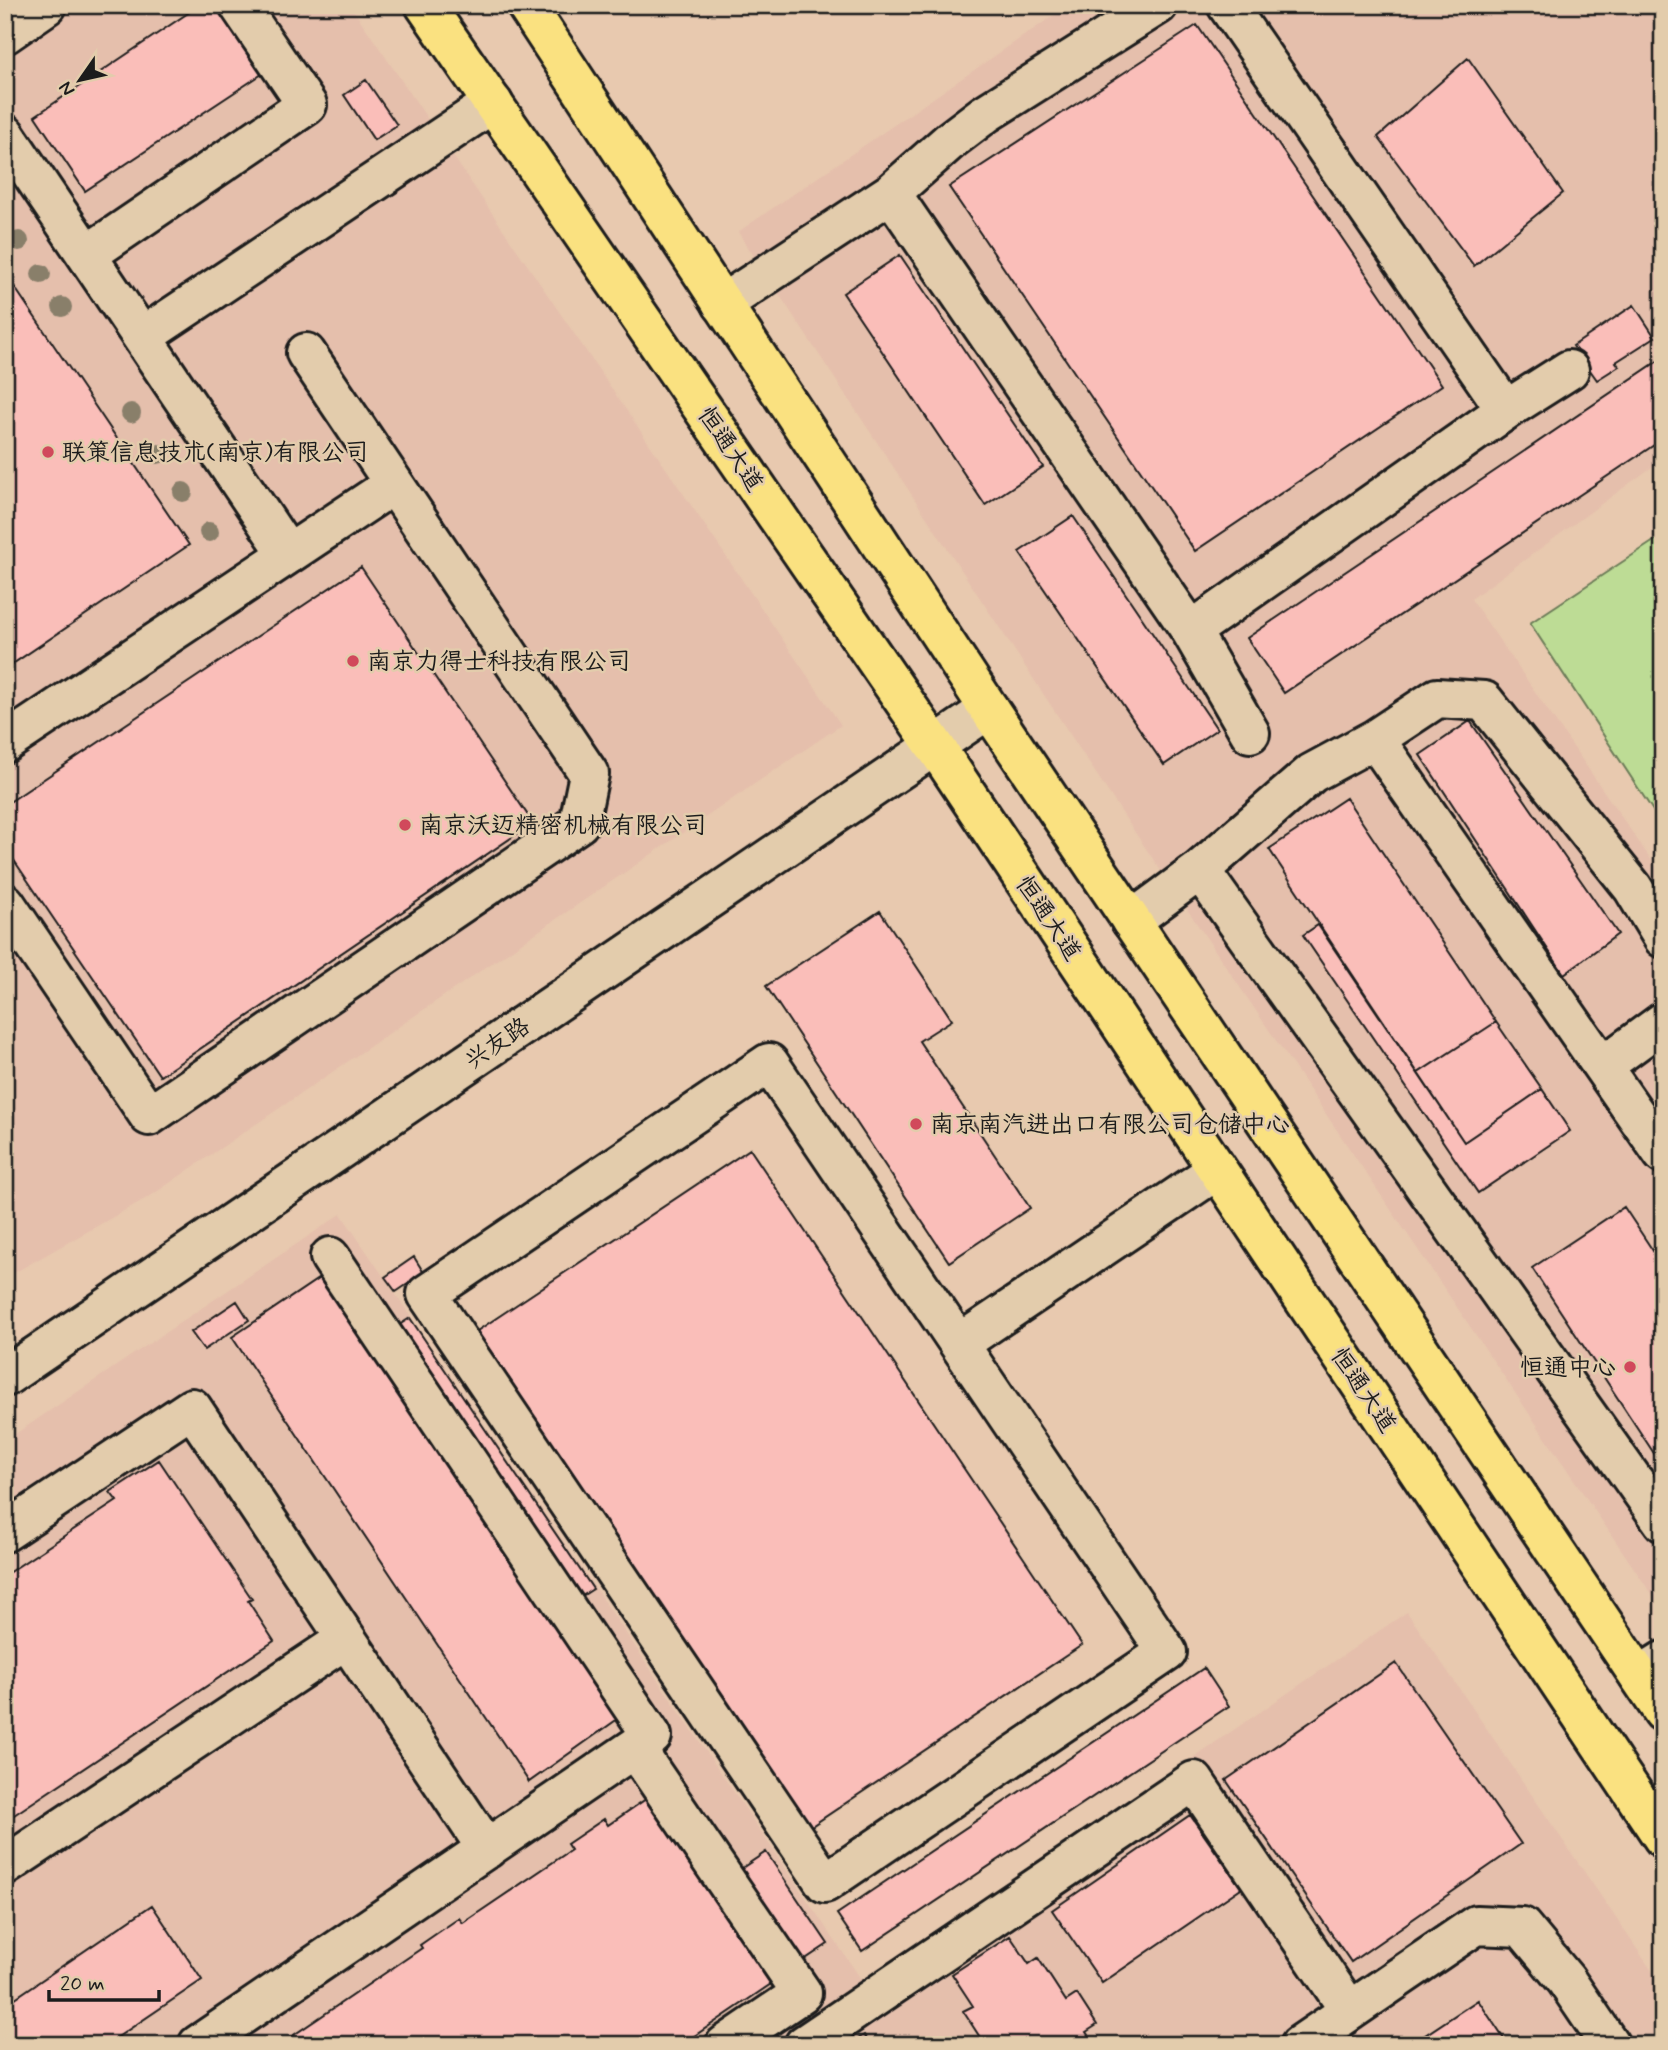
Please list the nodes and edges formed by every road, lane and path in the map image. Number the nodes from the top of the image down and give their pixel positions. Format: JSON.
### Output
{"nodes":[{"id":1,"x":47,"y":5,"type":"edge"},
{"id":2,"x":239,"y":5,"type":"edge"},
{"id":3,"x":425,"y":5,"type":"edge"},
{"id":4,"x":526,"y":5,"type":"edge"},
{"id":5,"x":1158,"y":5,"type":"edge"},
{"id":6,"x":1227,"y":5,"type":"edge"},
{"id":7,"x":5,"y":34,"type":"edge"},
{"id":8,"x":493,"y":103,"type":"junction"},
{"id":9,"x":5,"y":134,"type":"edge"},
{"id":10,"x":891,"y":193,"type":"junction"},
{"id":11,"x":88,"y":254,"type":"junction"},
{"id":12,"x":722,"y":304,"type":"junction"},
{"id":13,"x":142,"y":337,"type":"junction"},
{"id":14,"x":306,"y":354,"type":"dead end"},
{"id":15,"x":1569,"y":370,"type":"dead end"},
{"id":16,"x":1506,"y":410,"type":"junction"},
{"id":17,"x":394,"y":484,"type":"junction"},
{"id":18,"x":288,"y":554,"type":"junction"},
{"id":19,"x":1191,"y":631,"type":"junction"},
{"id":20,"x":989,"y":709,"type":"junction"},
{"id":21,"x":1250,"y":733,"type":"dead end"},
{"id":22,"x":1375,"y":739,"type":"junction"},
{"id":23,"x":5,"y":743,"type":"edge"},
{"id":24,"x":935,"y":746,"type":"junction"},
{"id":25,"x":1200,"y":870,"type":"junction"},
{"id":26,"x":5,"y":903,"type":"edge"},
{"id":27,"x":1131,"y":921,"type":"junction"},
{"id":28,"x":1663,"y":938,"type":"edge"},
{"id":29,"x":1663,"y":1022,"type":"edge"},
{"id":30,"x":1603,"y":1066,"type":"junction"},
{"id":31,"x":1663,"y":1154,"type":"edge"},
{"id":32,"x":1217,"y":1170,"type":"junction"},
{"id":33,"x":330,"y":1257,"type":"dead end"},
{"id":34,"x":959,"y":1344,"type":"junction"},
{"id":35,"x":5,"y":1377,"type":"edge"},
{"id":36,"x":1663,"y":1522,"type":"edge"},
{"id":37,"x":5,"y":1532,"type":"edge"},
{"id":38,"x":346,"y":1639,"type":"junction"},
{"id":39,"x":1651,"y":1669,"type":"edge"},
{"id":40,"x":1663,"y":1712,"type":"edge"},
{"id":41,"x":635,"y":1748,"type":"junction"},
{"id":42,"x":1663,"y":1838,"type":"edge"},
{"id":43,"x":487,"y":1849,"type":"junction"},
{"id":44,"x":5,"y":1866,"type":"edge"},
{"id":45,"x":1350,"y":2011,"type":"junction"},
{"id":46,"x":198,"y":2045,"type":"edge"},
{"id":47,"x":725,"y":2045,"type":"edge"},
{"id":48,"x":804,"y":2045,"type":"edge"},
{"id":49,"x":1300,"y":2045,"type":"edge"},
{"id":50,"x":1610,"y":2045,"type":"edge"}],
"edges":[{"from":1,"to":7,"type":"street"},
{"from":2,"to":11,"type":"street"},
{"from":3,"to":8,"type":"main road","name":"恒通大道"},
{"from":4,"to":12,"type":"main road"},
{"from":5,"to":10,"type":"street"},
{"from":6,"to":16,"type":"street"},
{"from":8,"to":13,"type":"street"},
{"from":8,"to":24,"type":"main road","name":"恒通大道"},
{"from":9,"to":11,"type":"street"},
{"from":10,"to":12,"type":"street"},
{"from":10,"to":19,"type":"street"},
{"from":11,"to":13,"type":"street"},
{"from":12,"to":20,"type":"main road"},
{"from":13,"to":18,"type":"street"},
{"from":14,"to":17,"type":"street"},
{"from":15,"to":16,"type":"street"},
{"from":16,"to":19,"type":"street"},
{"from":17,"to":18,"type":"street"},
{"from":17,"to":26,"type":"street"},
{"from":18,"to":23,"type":"street"},
{"from":19,"to":21,"type":"street"},
{"from":20,"to":24,"type":"street","name":"兴友路"},
{"from":20,"to":27,"type":"main road"},
{"from":22,"to":25,"type":"street"},
{"from":22,"to":28,"type":"street"},
{"from":22,"to":30,"type":"street"},
{"from":24,"to":32,"type":"main road","name":"恒通大道"},
{"from":24,"to":35,"type":"street","name":"兴友路"},
{"from":25,"to":27,"type":"street"},
{"from":25,"to":36,"type":"street"},
{"from":27,"to":39,"type":"main road"},
{"from":29,"to":30,"type":"street"},
{"from":30,"to":31,"type":"street"},
{"from":32,"to":34,"type":"street"},
{"from":32,"to":42,"type":"main road","name":"恒通大道"},
{"from":33,"to":41,"type":"street"},
{"from":34,"to":34,"type":"street"},
{"from":37,"to":38,"type":"street"},
{"from":38,"to":43,"type":"street"},
{"from":38,"to":44,"type":"street"},
{"from":39,"to":40,"type":"main road"},
{"from":41,"to":43,"type":"street"},
{"from":41,"to":47,"type":"street"},
{"from":43,"to":46,"type":"street"},
{"from":45,"to":48,"type":"street"},
{"from":45,"to":49,"type":"street"},
{"from":45,"to":50,"type":"street"}]}
